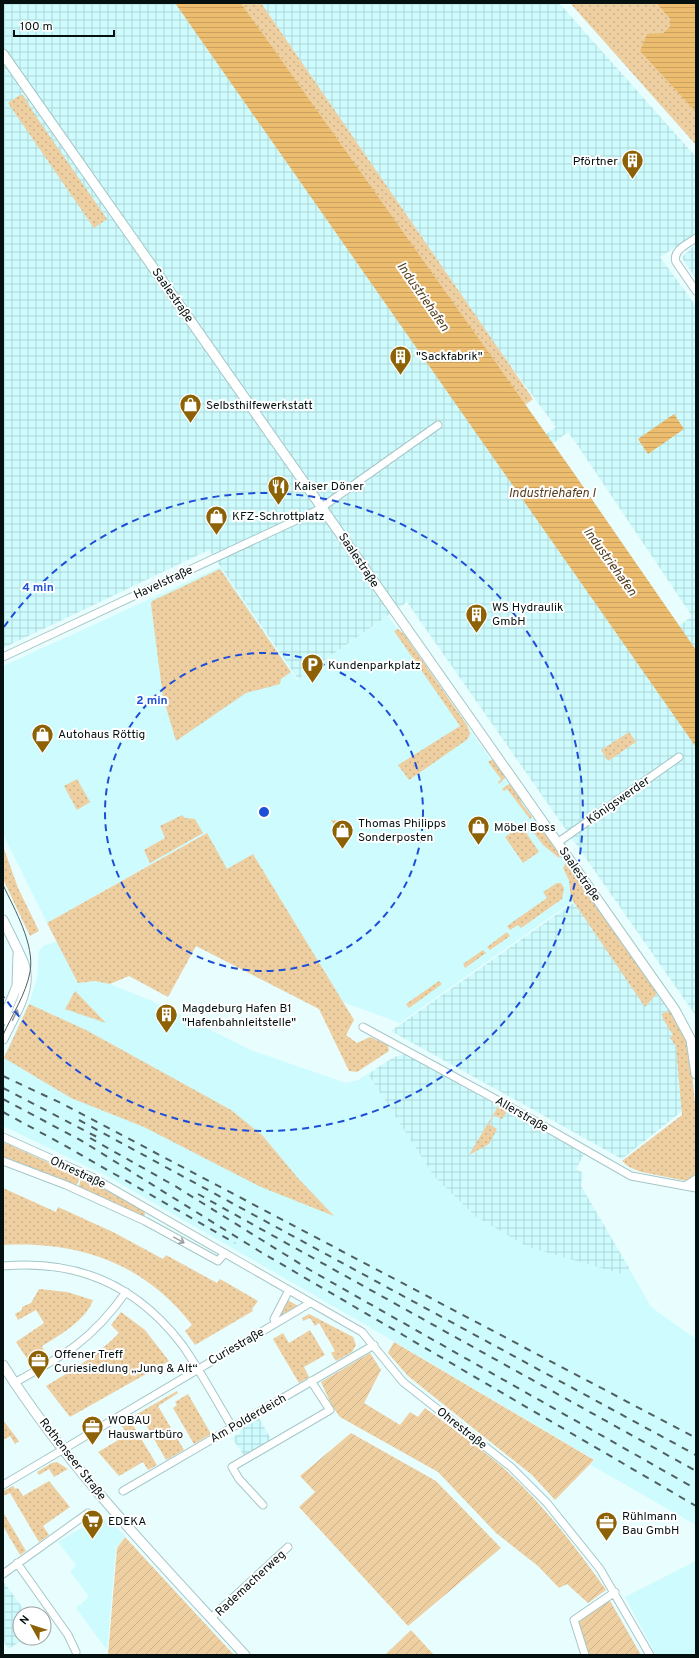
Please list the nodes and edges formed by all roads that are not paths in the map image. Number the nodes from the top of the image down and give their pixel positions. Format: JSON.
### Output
{"nodes":[{"id":1,"x":3,"y":54,"type":"edge"},
{"id":2,"x":696,"y":238,"type":"edge"},
{"id":3,"x":696,"y":291,"type":"edge"},
{"id":4,"x":438,"y":425,"type":"dead end"},
{"id":5,"x":322,"y":507,"type":"junction"},
{"id":6,"x":3,"y":657,"type":"edge"},
{"id":7,"x":680,"y":757,"type":"dead end"},
{"id":8,"x":557,"y":843,"type":"junction"},
{"id":9,"x":3,"y":920,"type":"edge"},
{"id":10,"x":20,"y":988,"type":"junction"},
{"id":11,"x":3,"y":1020,"type":"edge"},
{"id":12,"x":363,"y":1027,"type":"dead end"},
{"id":13,"x":3,"y":1040,"type":"edge"},
{"id":14,"x":696,"y":1074,"type":"edge"},
{"id":15,"x":3,"y":1137,"type":"edge"},
{"id":16,"x":3,"y":1162,"type":"edge"},
{"id":17,"x":696,"y":1179,"type":"edge"},
{"id":18,"x":685,"y":1186,"type":"junction"},
{"id":19,"x":696,"y":1188,"type":"edge"},
{"id":20,"x":152,"y":1210,"type":"junction"},
{"id":21,"x":145,"y":1221,"type":"junction"},
{"id":22,"x":225,"y":1253,"type":"junction"},
{"id":23,"x":3,"y":1266,"type":"edge"},
{"id":24,"x":289,"y":1290,"type":"junction"},
{"id":25,"x":126,"y":1292,"type":"junction"},
{"id":26,"x":310,"y":1303,"type":"junction"},
{"id":27,"x":275,"y":1323,"type":"junction"},
{"id":28,"x":374,"y":1345,"type":"junction"},
{"id":29,"x":3,"y":1365,"type":"edge"},
{"id":30,"x":197,"y":1369,"type":"junction"},
{"id":31,"x":311,"y":1381,"type":"junction"},
{"id":32,"x":14,"y":1383,"type":"junction"},
{"id":33,"x":232,"y":1427,"type":"junction"},
{"id":34,"x":62,"y":1448,"type":"junction"},
{"id":35,"x":3,"y":1485,"type":"edge"},
{"id":36,"x":123,"y":1491,"type":"dead end"},
{"id":37,"x":263,"y":1505,"type":"dead end"},
{"id":38,"x":88,"y":1513,"type":"dead end"},
{"id":39,"x":288,"y":1547,"type":"dead end"},
{"id":40,"x":17,"y":1563,"type":"junction"},
{"id":41,"x":3,"y":1574,"type":"edge"},
{"id":42,"x":615,"y":1592,"type":"junction"},
{"id":43,"x":211,"y":1618,"type":"junction"},
{"id":44,"x":76,"y":1652,"type":"dead end"},
{"id":45,"x":245,"y":1655,"type":"edge"},
{"id":46,"x":585,"y":1655,"type":"edge"},
{"id":47,"x":650,"y":1655,"type":"edge"}],
"edges":[{"from":1,"to":5,"type":"main road","name":"Saalestraße"},
{"from":2,"to":3,"type":"street"},
{"from":4,"to":5,"type":"street","name":"Havelstraße"},
{"from":5,"to":6,"type":"street","name":"Havelstraße"},
{"from":5,"to":8,"type":"main road","name":"Saalestraße"},
{"from":7,"to":8,"type":"street","name":"Königswerder"},
{"from":8,"to":14,"type":"main road","name":"Saalestraße"},
{"from":9,"to":10,"type":"main road"},
{"from":10,"to":11,"type":"main road"},
{"from":13,"to":10,"type":"main road","one_way":true},
{"from":12,"to":18,"type":"street","name":"Allerstraße"},
{"from":15,"to":20,"type":"street","name":"Ohrestraße"},
{"from":16,"to":21,"type":"street","name":"Ohrestraße"},
{"from":17,"to":18,"type":"street"},
{"from":18,"to":19,"type":"street","name":"Allerstraße"},
{"from":20,"to":21,"type":"street"},
{"from":20,"to":22,"type":"street","name":"Ohrestraße"},
{"from":21,"to":22,"type":"street","name":"Ohrestraße","one_way":true},
{"from":22,"to":24,"type":"street","name":"Ohrestraße"},
{"from":23,"to":25,"type":"street"},
{"from":24,"to":26,"type":"street","name":"Ohrestraße"},
{"from":24,"to":27,"type":"street","name":"Curiestraße"},
{"from":25,"to":30,"type":"street"},
{"from":25,"to":32,"type":"street"},
{"from":26,"to":27,"type":"street","name":"Curiestraße"},
{"from":26,"to":28,"type":"street","name":"Ohrestraße"},
{"from":27,"to":30,"type":"street","name":"Curiestraße"},
{"from":28,"to":31,"type":"street","name":"Am Polderdeich"},
{"from":28,"to":42,"type":"street","name":"Ohrestraße"},
{"from":29,"to":32,"type":"main road","name":"Rothenseer Straße"},
{"from":30,"to":33,"type":"street","name":"Curiestraße"},
{"from":30,"to":34,"type":"street","name":"Curiestraße"},
{"from":31,"to":33,"type":"street","name":"Am Polderdeich"},
{"from":31,"to":37,"type":"street"},
{"from":32,"to":34,"type":"main road","name":"Rothenseer Straße"},
{"from":33,"to":36,"type":"street","name":"Am Polderdeich"},
{"from":34,"to":35,"type":"street","name":"Curiestraße"},
{"from":34,"to":43,"type":"main road","name":"Rothenseer Straße"},
{"from":38,"to":40,"type":"street"},
{"from":39,"to":43,"type":"street","name":"Rademacherweg"},
{"from":40,"to":41,"type":"street"},
{"from":40,"to":44,"type":"street"},
{"from":42,"to":46,"type":"street"},
{"from":42,"to":47,"type":"street","name":"Ohrestraße"},
{"from":43,"to":45,"type":"main road","name":"Rothenseer Straße"}]}
